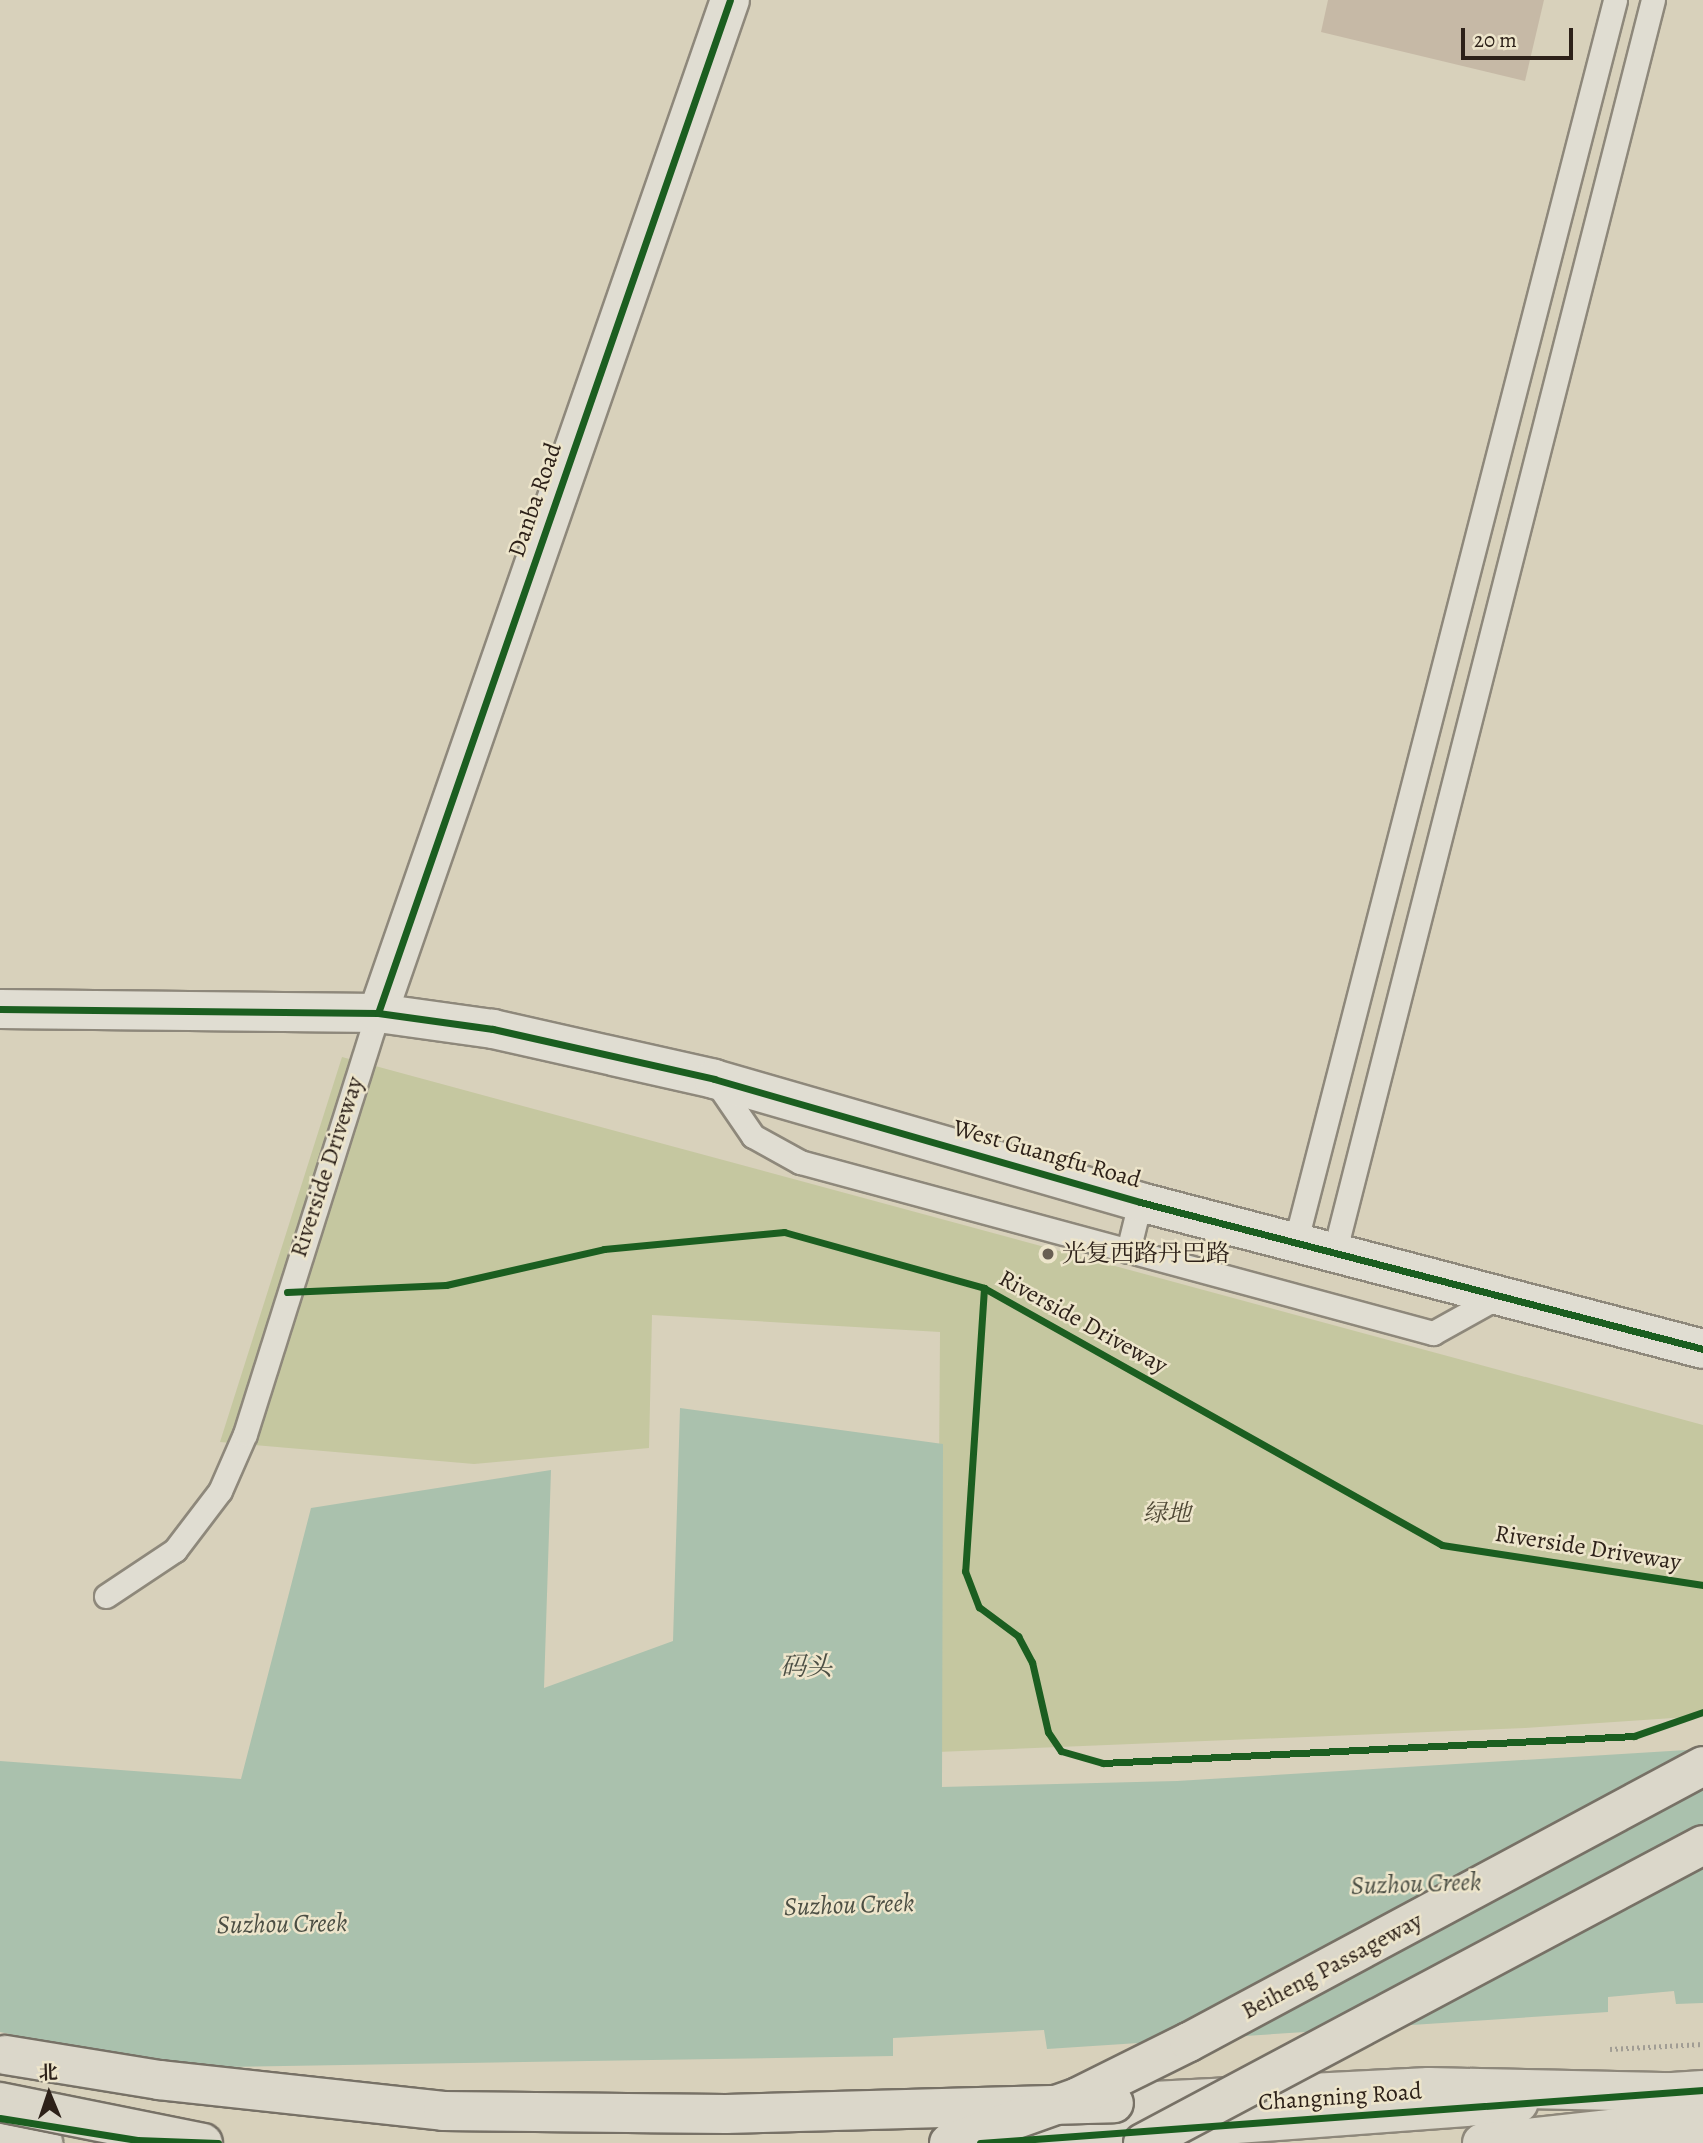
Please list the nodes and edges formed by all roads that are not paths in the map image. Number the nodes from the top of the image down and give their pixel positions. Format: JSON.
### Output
{"nodes":[{"id":1,"x":730,"y":0,"type":"edge"},
{"id":2,"x":1615,"y":0,"type":"edge"},
{"id":3,"x":1653,"y":0,"type":"edge"},
{"id":4,"x":0,"y":1009,"type":"edge"},
{"id":5,"x":377,"y":1013,"type":"junction"},
{"id":6,"x":714,"y":1079,"type":"junction"},
{"id":7,"x":1140,"y":1202,"type":"junction"},
{"id":8,"x":1295,"y":1244,"type":"junction"},
{"id":9,"x":1128,"y":1251,"type":"junction"},
{"id":10,"x":1335,"y":1254,"type":"junction"},
{"id":11,"x":1496,"y":1298,"type":"junction"},
{"id":12,"x":1703,"y":1349,"type":"edge"},
{"id":13,"x":106,"y":1596,"type":"dead end"},
{"id":14,"x":1703,"y":1766,"type":"edge"},
{"id":15,"x":1703,"y":1845,"type":"edge"},
{"id":16,"x":0,"y":2054,"type":"edge"},
{"id":17,"x":1688,"y":2091,"type":"edge"},
{"id":18,"x":0,"y":2102,"type":"edge"},
{"id":19,"x":0,"y":2118,"type":"edge"},
{"id":20,"x":1703,"y":2124,"type":"edge"},
{"id":21,"x":0,"y":2135,"type":"edge"},
{"id":22,"x":43,"y":2143,"type":"edge"},
{"id":23,"x":203,"y":2143,"type":"edge"},
{"id":24,"x":218,"y":2143,"type":"edge"},
{"id":25,"x":949,"y":2143,"type":"edge"},
{"id":26,"x":980,"y":2143,"type":"edge"},
{"id":27,"x":1143,"y":2143,"type":"edge"},
{"id":28,"x":1482,"y":2143,"type":"edge"}],
"edges":[{"from":1,"to":5,"type":"street","name":"Danba Road"},
{"from":2,"to":8,"type":"lane"},
{"from":3,"to":10,"type":"lane"},
{"from":4,"to":5,"type":"street","name":"West Guangfu Road"},
{"from":5,"to":6,"type":"street","name":"West Guangfu Road"},
{"from":5,"to":13,"type":"lane","name":"Riverside Driveway"},
{"from":6,"to":7,"type":"street","name":"West Guangfu Road"},
{"from":6,"to":9,"type":"lane"},
{"from":7,"to":8,"type":"street","name":"West Guangfu Road"},
{"from":7,"to":9,"type":"lane"},
{"from":8,"to":10,"type":"street","name":"West Guangfu Road"},
{"from":9,"to":11,"type":"lane"},
{"from":10,"to":11,"type":"street","name":"West Guangfu Road"},
{"from":11,"to":12,"type":"street","name":"West Guangfu Road"},
{"from":14,"to":25,"type":"main road","name":"Beiheng Passageway","bridge":true},
{"from":15,"to":27,"type":"main road","bridge":true},
{"from":16,"to":17,"type":"main road","bridge":true},
{"from":17,"to":26,"type":"main road","name":"Changning Road"},
{"from":18,"to":23,"type":"main road","bridge":true},
{"from":19,"to":24,"type":"main road"},
{"from":20,"to":28,"type":"main road"},
{"from":21,"to":22,"type":"main road"}]}
